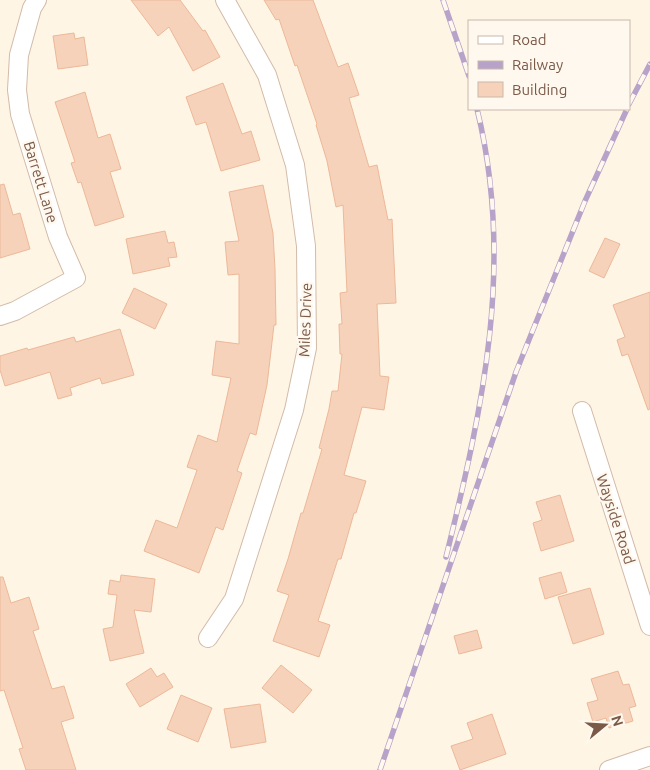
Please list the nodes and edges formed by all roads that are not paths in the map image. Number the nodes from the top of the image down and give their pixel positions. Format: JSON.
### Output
{"nodes":[{"id":1,"x":37,"y":0,"type":"edge"},
{"id":2,"x":225,"y":0,"type":"edge"},
{"id":3,"x":0,"y":316,"type":"edge"},
{"id":4,"x":582,"y":411,"type":"dead end"},
{"id":5,"x":650,"y":626,"type":"edge"},
{"id":6,"x":208,"y":638,"type":"dead end"},
{"id":7,"x":650,"y":756,"type":"edge"},
{"id":8,"x":609,"y":770,"type":"edge"}],
"edges":[{"from":1,"to":3,"type":"street","name":"Barrett Lane"},
{"from":2,"to":6,"type":"street","name":"Miles Drive"},
{"from":4,"to":5,"type":"street","name":"Wayside Road"},
{"from":7,"to":8,"type":"street"}]}
